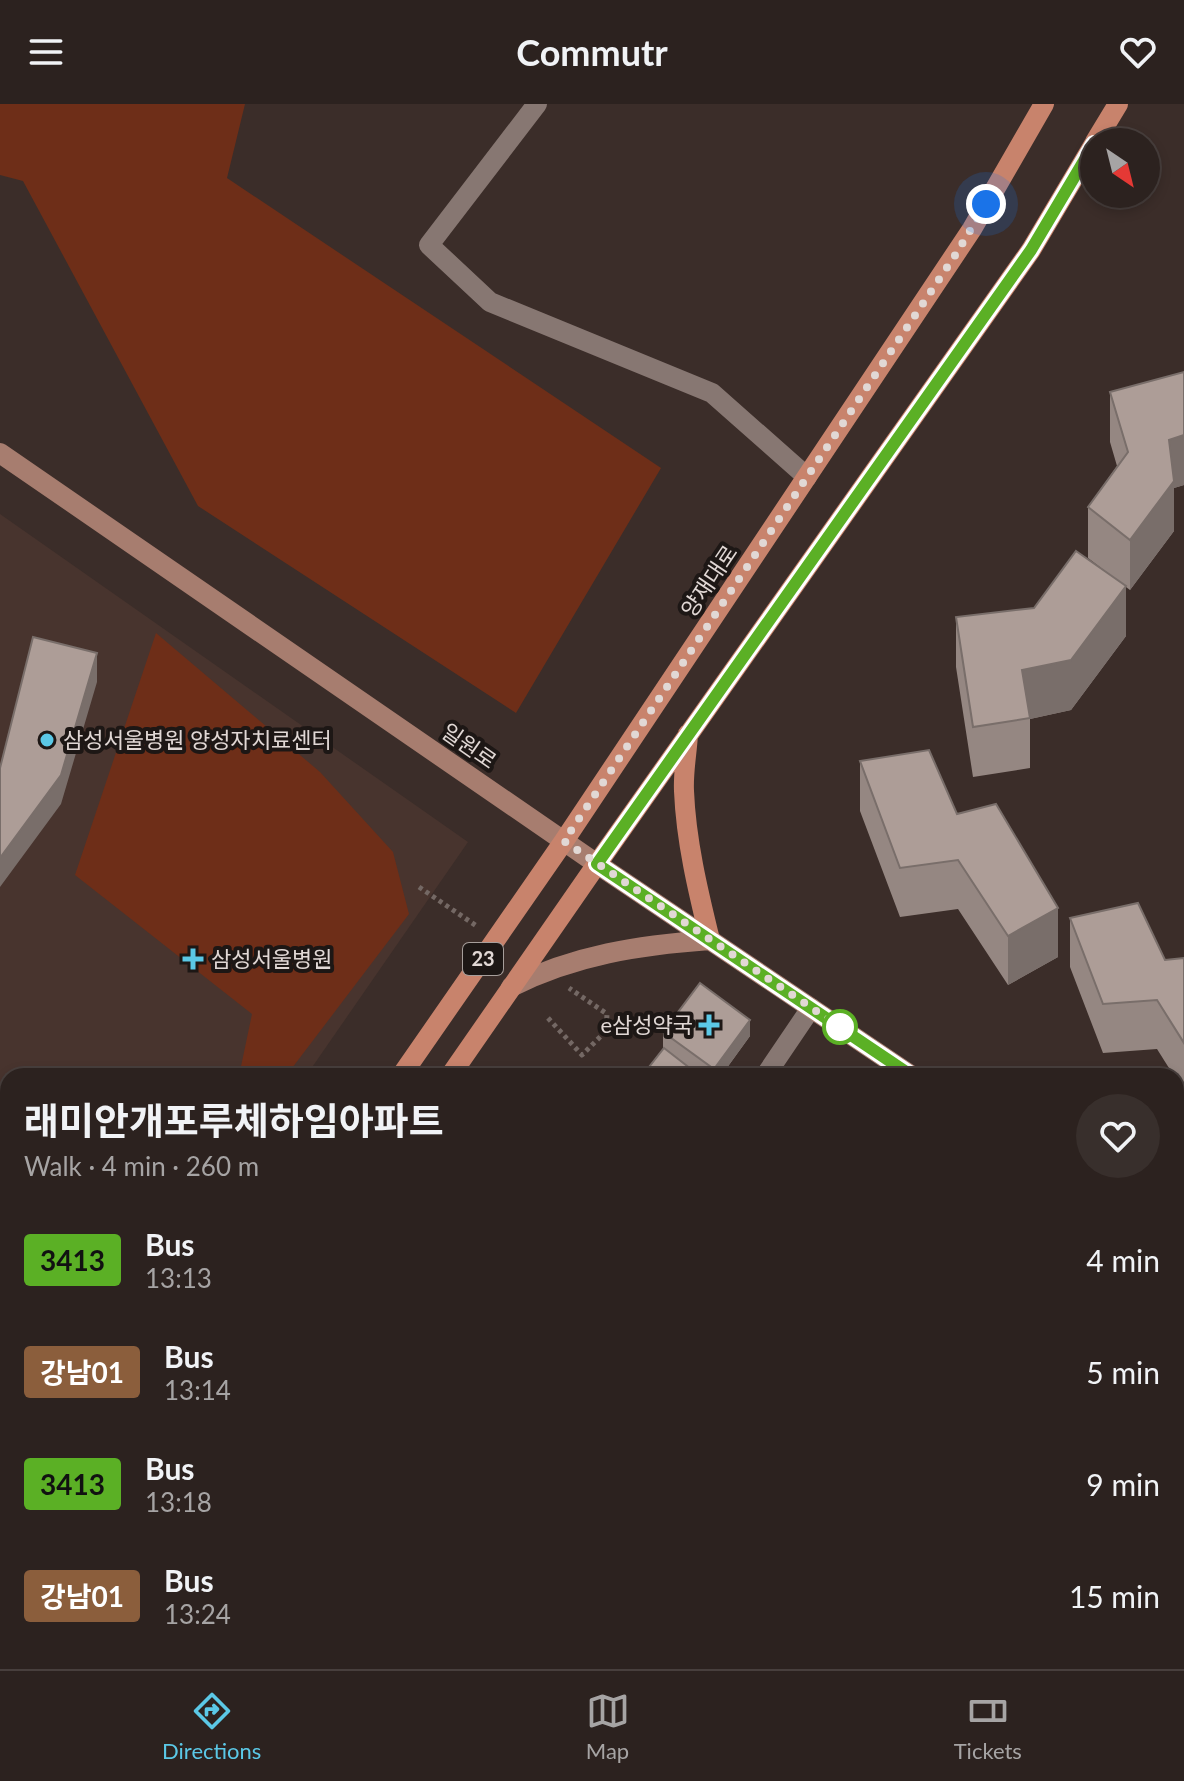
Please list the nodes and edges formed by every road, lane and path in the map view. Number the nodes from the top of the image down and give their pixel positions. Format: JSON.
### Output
{"nodes":[{"id":1,"x":537,"y":104,"type":"edge"},
{"id":2,"x":1044,"y":104,"type":"edge"},
{"id":3,"x":1118,"y":104,"type":"edge"},
{"id":4,"x":1104,"y":128,"type":"edge"},
{"id":5,"x":1080,"y":168,"type":"edge"},
{"id":6,"x":0,"y":453,"type":"edge"},
{"id":7,"x":807,"y":477,"type":"junction"},
{"id":8,"x":688,"y":734,"type":"junction"},
{"id":9,"x":564,"y":841,"type":"junction"},
{"id":10,"x":597,"y":864,"type":"junction"},
{"id":11,"x":710,"y":940,"type":"junction"},
{"id":12,"x":511,"y":987,"type":"junction"},
{"id":13,"x":811,"y":1008,"type":"junction"},
{"id":14,"x":607,"y":1014,"type":"dead end"},
{"id":15,"x":548,"y":1018,"type":"dead end"},
{"id":16,"x":407,"y":1068,"type":"edge"},
{"id":17,"x":455,"y":1068,"type":"edge"},
{"id":18,"x":770,"y":1068,"type":"edge"},
{"id":19,"x":900,"y":1068,"type":"edge"}],
"edges":[{"from":1,"to":7,"type":"street"},
{"from":2,"to":7,"type":"main road","name":"양재대로","number":"23"},
{"from":3,"to":4,"type":"main road","number":"23"},
{"from":5,"to":8,"type":"main road","number":"23"},
{"from":6,"to":9,"type":"street","name":"일원로"},
{"from":7,"to":9,"type":"main road","name":"양재대로","number":"23"},
{"from":8,"to":10,"type":"main road","number":"23"},
{"from":8,"to":11,"type":"main road"},
{"from":9,"to":10,"type":"street","name":"일원로"},
{"from":9,"to":16,"type":"main road","name":"양재대로","number":"23"},
{"from":10,"to":11,"type":"street","name":"일원로"},
{"from":10,"to":12,"type":"main road","number":"23"},
{"from":11,"to":12,"type":"street"},
{"from":11,"to":13,"type":"street","name":"일원로"},
{"from":12,"to":17,"type":"main road","number":"23"},
{"from":13,"to":18,"type":"street"},
{"from":13,"to":19,"type":"street","name":"일원로"},
{"from":14,"to":15,"type":"path"}]}
